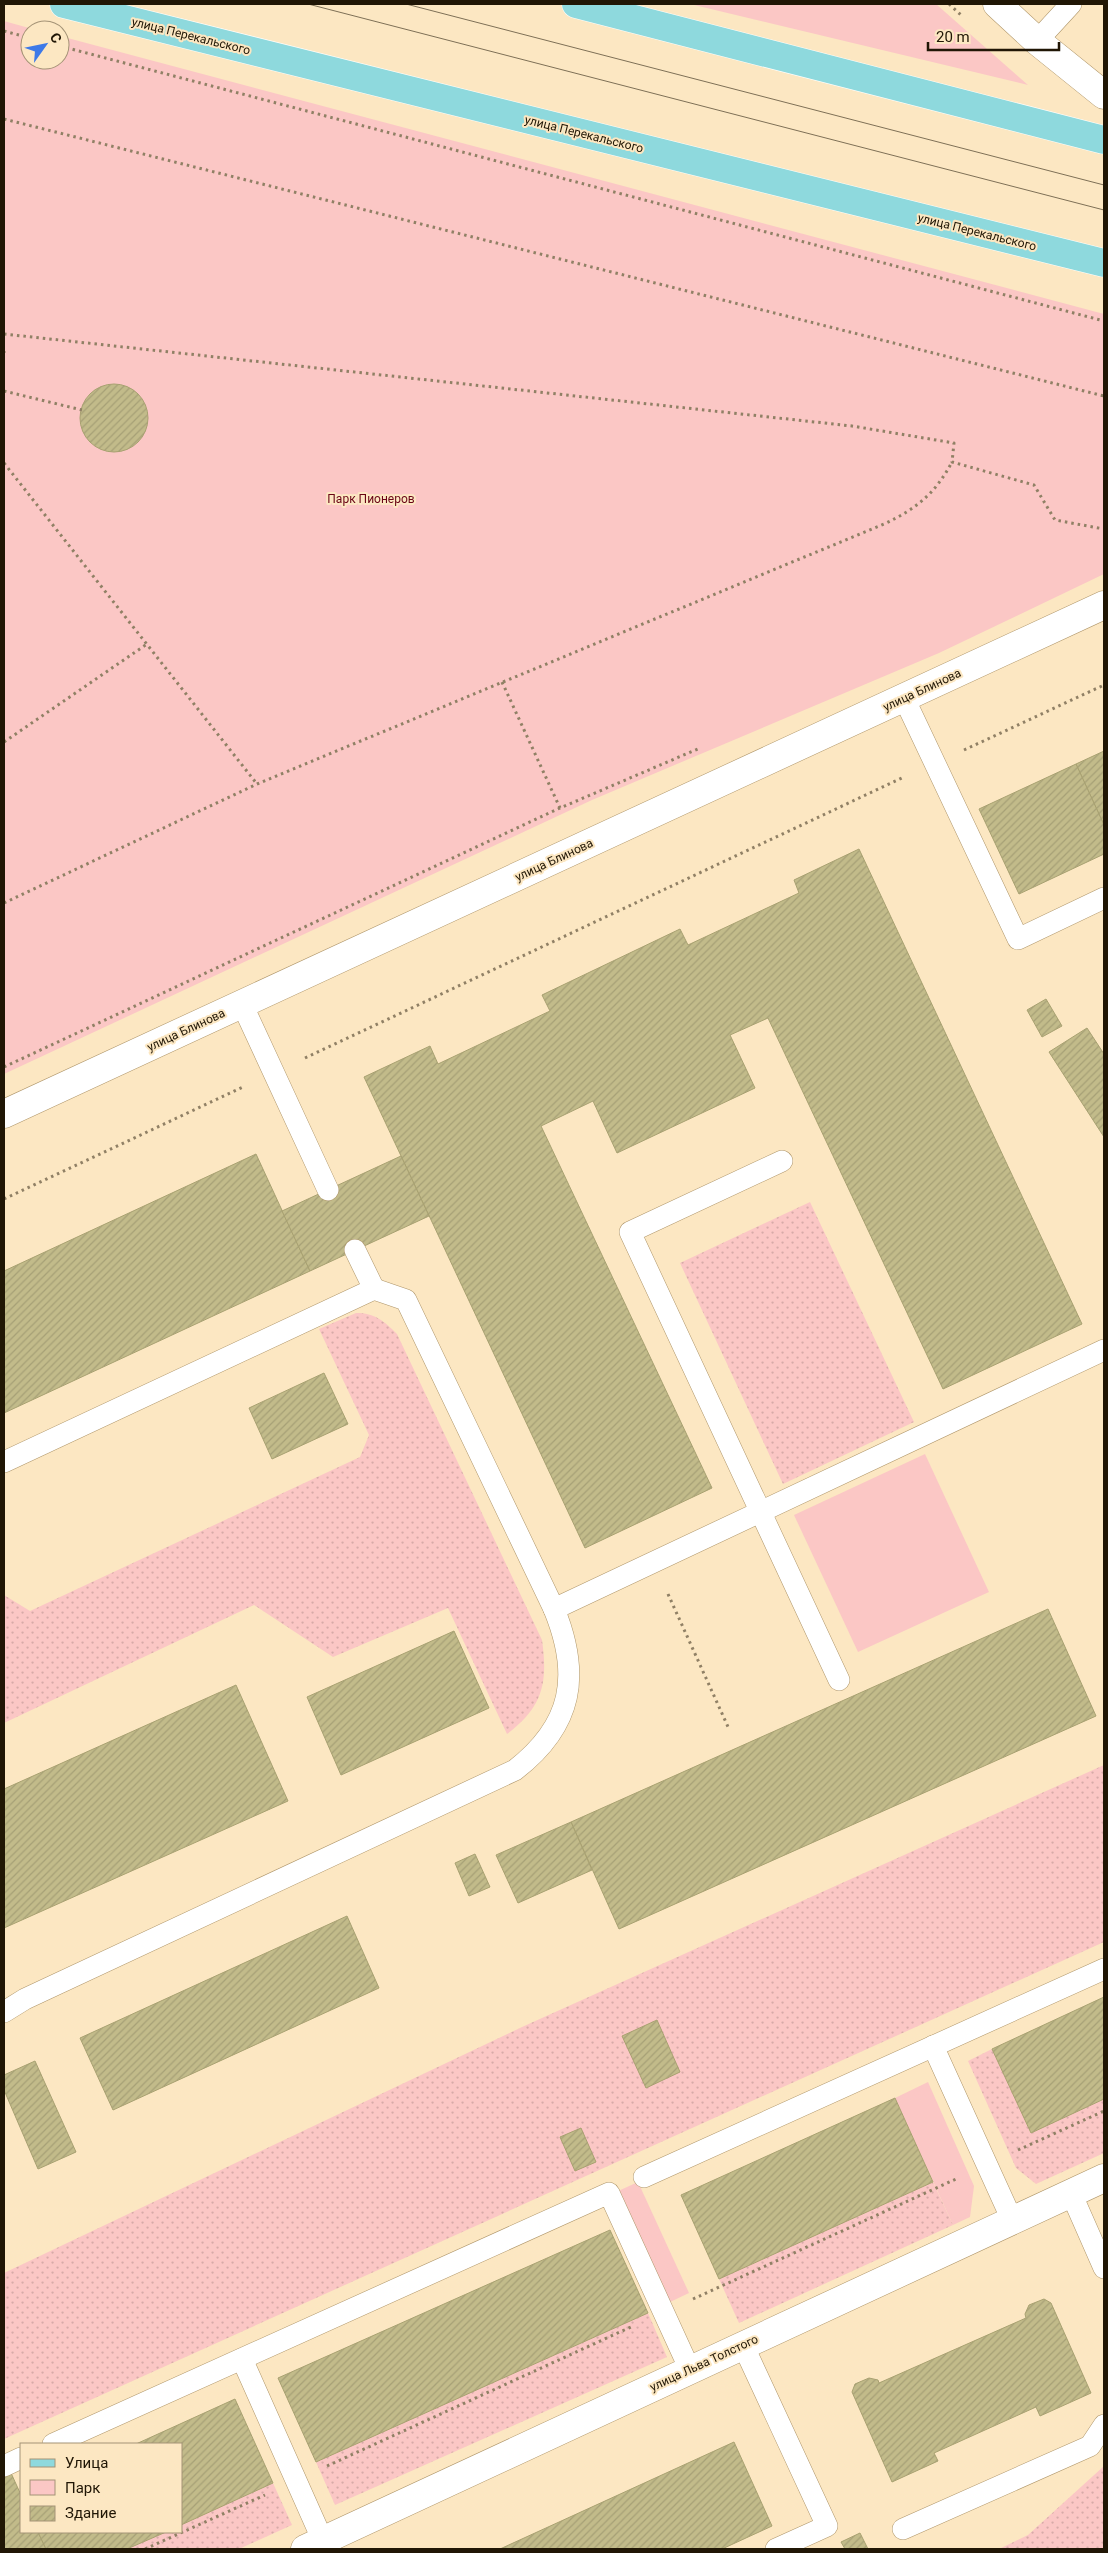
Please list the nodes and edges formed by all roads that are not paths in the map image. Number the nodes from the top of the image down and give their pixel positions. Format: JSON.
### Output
{"nodes":[{"id":1,"x":64,"y":4,"type":"edge"},
{"id":2,"x":576,"y":4,"type":"edge"},
{"id":3,"x":997,"y":4,"type":"edge"},
{"id":4,"x":1072,"y":4,"type":"edge"},
{"id":5,"x":1037,"y":41,"type":"junction"},
{"id":6,"x":1104,"y":95,"type":"edge"},
{"id":7,"x":1104,"y":140,"type":"edge"},
{"id":8,"x":1104,"y":263,"type":"edge"},
{"id":9,"x":1104,"y":605,"type":"edge"},
{"id":10,"x":904,"y":698,"type":"junction"},
{"id":11,"x":1104,"y":898,"type":"edge"},
{"id":12,"x":242,"y":1004,"type":"junction"},
{"id":13,"x":4,"y":1114,"type":"edge"},
{"id":14,"x":782,"y":1161,"type":"dead end"},
{"id":15,"x":328,"y":1190,"type":"dead end"},
{"id":16,"x":355,"y":1250,"type":"dead end"},
{"id":17,"x":374,"y":1289,"type":"junction"},
{"id":18,"x":1104,"y":1350,"type":"edge"},
{"id":19,"x":4,"y":1462,"type":"edge"},
{"id":20,"x":761,"y":1511,"type":"junction"},
{"id":21,"x":554,"y":1608,"type":"junction"},
{"id":22,"x":839,"y":1680,"type":"dead end"},
{"id":23,"x":1104,"y":1969,"type":"edge"},
{"id":24,"x":4,"y":2012,"type":"edge"},
{"id":25,"x":932,"y":2046,"type":"junction"},
{"id":26,"x":644,"y":2177,"type":"dead end"},
{"id":27,"x":1104,"y":2178,"type":"edge"},
{"id":28,"x":1071,"y":2193,"type":"junction"},
{"id":29,"x":1012,"y":2220,"type":"junction"},
{"id":30,"x":1104,"y":2268,"type":"edge"},
{"id":31,"x":743,"y":2345,"type":"junction"},
{"id":32,"x":242,"y":2359,"type":"junction"},
{"id":33,"x":690,"y":2370,"type":"junction"},
{"id":34,"x":1104,"y":2425,"type":"edge"},
{"id":35,"x":55,"y":2443,"type":"edge"},
{"id":36,"x":20,"y":2458,"type":"edge"},
{"id":37,"x":4,"y":2466,"type":"edge"},
{"id":38,"x":902,"y":2529,"type":"dead end"},
{"id":39,"x":314,"y":2545,"type":"edge"},
{"id":40,"x":776,"y":2549,"type":"edge"}],
"edges":[{"from":1,"to":8,"type":"main road","name":"улица Перекальского"},
{"from":2,"to":7,"type":"main road"},
{"from":3,"to":5,"type":"street"},
{"from":4,"to":5,"type":"lane"},
{"from":5,"to":6,"type":"street"},
{"from":9,"to":10,"type":"street","name":"улица Блинова"},
{"from":10,"to":11,"type":"lane"},
{"from":10,"to":12,"type":"street","name":"улица Блинова"},
{"from":12,"to":13,"type":"street","name":"улица Блинова"},
{"from":12,"to":15,"type":"lane"},
{"from":14,"to":20,"type":"lane"},
{"from":16,"to":17,"type":"lane"},
{"from":17,"to":19,"type":"lane"},
{"from":17,"to":21,"type":"lane"},
{"from":18,"to":20,"type":"lane"},
{"from":20,"to":21,"type":"lane"},
{"from":20,"to":22,"type":"lane"},
{"from":21,"to":24,"type":"lane"},
{"from":23,"to":25,"type":"lane"},
{"from":25,"to":26,"type":"lane"},
{"from":25,"to":29,"type":"lane"},
{"from":27,"to":28,"type":"street","name":"улица Льва Толстого"},
{"from":28,"to":29,"type":"street","name":"улица Льва Толстого"},
{"from":28,"to":30,"type":"lane"},
{"from":29,"to":31,"type":"street","name":"улица Льва Толстого"},
{"from":31,"to":33,"type":"street","name":"улица Льва Толстого"},
{"from":31,"to":40,"type":"lane"},
{"from":32,"to":33,"type":"lane"},
{"from":32,"to":35,"type":"lane"},
{"from":32,"to":39,"type":"lane"},
{"from":33,"to":39,"type":"street","name":"улица Льва Толстого"},
{"from":34,"to":38,"type":"lane"},
{"from":36,"to":37,"type":"lane"}]}
